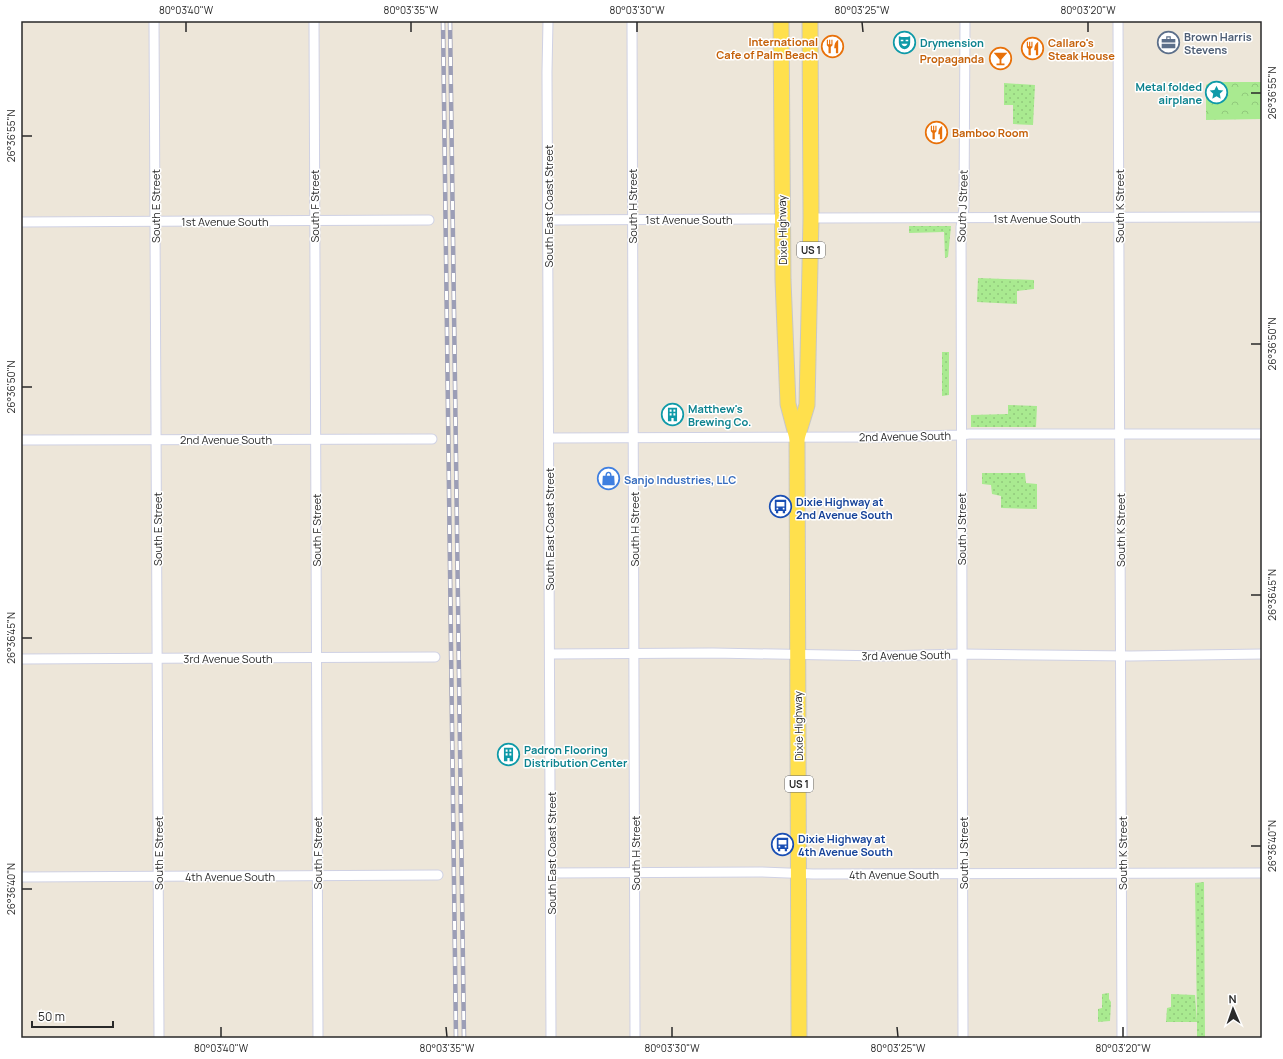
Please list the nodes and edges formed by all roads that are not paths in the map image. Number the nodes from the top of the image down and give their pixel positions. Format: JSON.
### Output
{"nodes":[{"id":1,"x":154,"y":21,"type":"edge"},
{"id":2,"x":314,"y":21,"type":"edge"},
{"id":3,"x":548,"y":21,"type":"edge"},
{"id":4,"x":632,"y":21,"type":"edge"},
{"id":5,"x":781,"y":21,"type":"edge"},
{"id":6,"x":810,"y":21,"type":"edge"},
{"id":7,"x":965,"y":21,"type":"edge"},
{"id":8,"x":1118,"y":21,"type":"edge"},
{"id":9,"x":1262,"y":217,"type":"edge"},
{"id":10,"x":811,"y":218,"type":"junction"},
{"id":11,"x":961,"y":218,"type":"junction"},
{"id":12,"x":1119,"y":218,"type":"junction"},
{"id":13,"x":632,"y":219,"type":"junction"},
{"id":14,"x":782,"y":219,"type":"junction"},
{"id":15,"x":314,"y":220,"type":"junction"},
{"id":16,"x":429,"y":220,"type":"dead end"},
{"id":17,"x":548,"y":220,"type":"junction"},
{"id":18,"x":156,"y":221,"type":"junction"},
{"id":19,"x":21,"y":222,"type":"edge"},
{"id":20,"x":1120,"y":434,"type":"junction"},
{"id":21,"x":1262,"y":434,"type":"edge"},
{"id":22,"x":960,"y":435,"type":"junction"},
{"id":23,"x":549,"y":438,"type":"junction"},
{"id":24,"x":633,"y":438,"type":"junction"},
{"id":25,"x":797,"y":438,"type":"junction"},
{"id":26,"x":315,"y":439,"type":"junction"},
{"id":27,"x":432,"y":439,"type":"dead end"},
{"id":28,"x":21,"y":440,"type":"edge"},
{"id":29,"x":156,"y":440,"type":"junction"},
{"id":30,"x":550,"y":654,"type":"junction"},
{"id":31,"x":634,"y":654,"type":"junction"},
{"id":32,"x":797,"y":654,"type":"junction"},
{"id":33,"x":962,"y":654,"type":"junction"},
{"id":34,"x":1262,"y":654,"type":"edge"},
{"id":35,"x":1121,"y":655,"type":"junction"},
{"id":36,"x":435,"y":657,"type":"dead end"},
{"id":37,"x":316,"y":658,"type":"junction"},
{"id":38,"x":21,"y":659,"type":"edge"},
{"id":39,"x":157,"y":659,"type":"junction"},
{"id":40,"x":635,"y":872,"type":"junction"},
{"id":41,"x":551,"y":873,"type":"junction"},
{"id":42,"x":1122,"y":873,"type":"junction"},
{"id":43,"x":1262,"y":873,"type":"edge"},
{"id":44,"x":799,"y":874,"type":"junction"},
{"id":45,"x":963,"y":874,"type":"junction"},
{"id":46,"x":438,"y":875,"type":"dead end"},
{"id":47,"x":158,"y":876,"type":"junction"},
{"id":48,"x":317,"y":876,"type":"junction"},
{"id":49,"x":21,"y":877,"type":"edge"},
{"id":50,"x":159,"y":1038,"type":"edge"},
{"id":51,"x":318,"y":1038,"type":"edge"},
{"id":52,"x":551,"y":1038,"type":"edge"},
{"id":53,"x":635,"y":1038,"type":"edge"},
{"id":54,"x":799,"y":1038,"type":"edge"},
{"id":55,"x":963,"y":1038,"type":"edge"},
{"id":56,"x":1122,"y":1038,"type":"edge"}],
"edges":[{"from":1,"to":18,"type":"street","name":"South E Street"},
{"from":2,"to":15,"type":"street","name":"South F Street"},
{"from":3,"to":17,"type":"street","name":"South East Coast Street"},
{"from":4,"to":13,"type":"street","name":"South H Street"},
{"from":5,"to":14,"type":"main road","name":"Dixie Highway","number":"US 1"},
{"from":6,"to":10,"type":"main road","name":"Dixie Highway","number":"US 1"},
{"from":7,"to":11,"type":"street","name":"South J Street"},
{"from":8,"to":12,"type":"street","name":"South K Street"},
{"from":9,"to":12,"type":"street","name":"1st Avenue South"},
{"from":10,"to":11,"type":"street","name":"1st Avenue South"},
{"from":10,"to":25,"type":"main road","name":"Dixie Highway","number":"US 1"},
{"from":11,"to":12,"type":"street","name":"1st Avenue South"},
{"from":11,"to":22,"type":"street","name":"South J Street"},
{"from":12,"to":20,"type":"street","name":"South K Street"},
{"from":13,"to":14,"type":"street","name":"1st Avenue South"},
{"from":13,"to":17,"type":"street","name":"1st Avenue South"},
{"from":13,"to":24,"type":"street","name":"South H Street"},
{"from":14,"to":25,"type":"main road","name":"Dixie Highway","number":"US 1"},
{"from":15,"to":16,"type":"street","name":"1st Avenue South"},
{"from":15,"to":18,"type":"street","name":"1st Avenue South"},
{"from":15,"to":26,"type":"street","name":"South F Street"},
{"from":17,"to":23,"type":"street","name":"South East Coast Street"},
{"from":18,"to":19,"type":"street","name":"1st Avenue South"},
{"from":18,"to":29,"type":"street","name":"South E Street"},
{"from":20,"to":21,"type":"street","name":"2nd Avenue South"},
{"from":20,"to":22,"type":"street","name":"2nd Avenue South"},
{"from":20,"to":35,"type":"street","name":"South K Street"},
{"from":22,"to":25,"type":"street","name":"2nd Avenue South"},
{"from":22,"to":33,"type":"street","name":"South J Street"},
{"from":23,"to":24,"type":"street","name":"2nd Avenue South"},
{"from":23,"to":30,"type":"street","name":"South East Coast Street"},
{"from":24,"to":25,"type":"street","name":"2nd Avenue South"},
{"from":24,"to":31,"type":"street","name":"South H Street"},
{"from":25,"to":32,"type":"main road","name":"Dixie Highway","number":"US 1"},
{"from":26,"to":27,"type":"street","name":"2nd Avenue South"},
{"from":26,"to":29,"type":"street","name":"2nd Avenue South"},
{"from":26,"to":37,"type":"street","name":"South F Street"},
{"from":28,"to":29,"type":"street","name":"2nd Avenue South"},
{"from":29,"to":39,"type":"street","name":"South E Street"},
{"from":30,"to":31,"type":"street","name":"3rd Avenue South"},
{"from":30,"to":41,"type":"street","name":"South East Coast Street"},
{"from":31,"to":32,"type":"street","name":"3rd Avenue South"},
{"from":31,"to":40,"type":"street","name":"South H Street"},
{"from":32,"to":33,"type":"street","name":"3rd Avenue South"},
{"from":32,"to":44,"type":"main road","name":"Dixie Highway","number":"US 1"},
{"from":33,"to":35,"type":"street","name":"3rd Avenue South"},
{"from":33,"to":45,"type":"street","name":"South J Street"},
{"from":34,"to":35,"type":"street","name":"3rd Avenue South"},
{"from":35,"to":42,"type":"street","name":"South K Street"},
{"from":36,"to":37,"type":"street","name":"3rd Avenue South"},
{"from":37,"to":39,"type":"street","name":"3rd Avenue South"},
{"from":37,"to":48,"type":"street","name":"South F Street"},
{"from":38,"to":39,"type":"street","name":"3rd Avenue South"},
{"from":39,"to":47,"type":"street","name":"South E Street"},
{"from":40,"to":41,"type":"street","name":"4th Avenue South"},
{"from":40,"to":44,"type":"street","name":"4th Avenue South"},
{"from":40,"to":53,"type":"street","name":"South H Street"},
{"from":41,"to":52,"type":"street","name":"South East Coast Street"},
{"from":42,"to":43,"type":"street","name":"4th Avenue South"},
{"from":42,"to":45,"type":"street","name":"4th Avenue South"},
{"from":42,"to":56,"type":"street","name":"South K Street"},
{"from":44,"to":45,"type":"street","name":"4th Avenue South"},
{"from":44,"to":54,"type":"main road","name":"Dixie Highway","number":"US 1"},
{"from":45,"to":55,"type":"street","name":"South J Street"},
{"from":46,"to":48,"type":"street","name":"4th Avenue South"},
{"from":47,"to":48,"type":"street","name":"4th Avenue South"},
{"from":47,"to":49,"type":"street","name":"4th Avenue South"},
{"from":47,"to":50,"type":"street","name":"South E Street"},
{"from":48,"to":51,"type":"street","name":"South F Street"}]}
